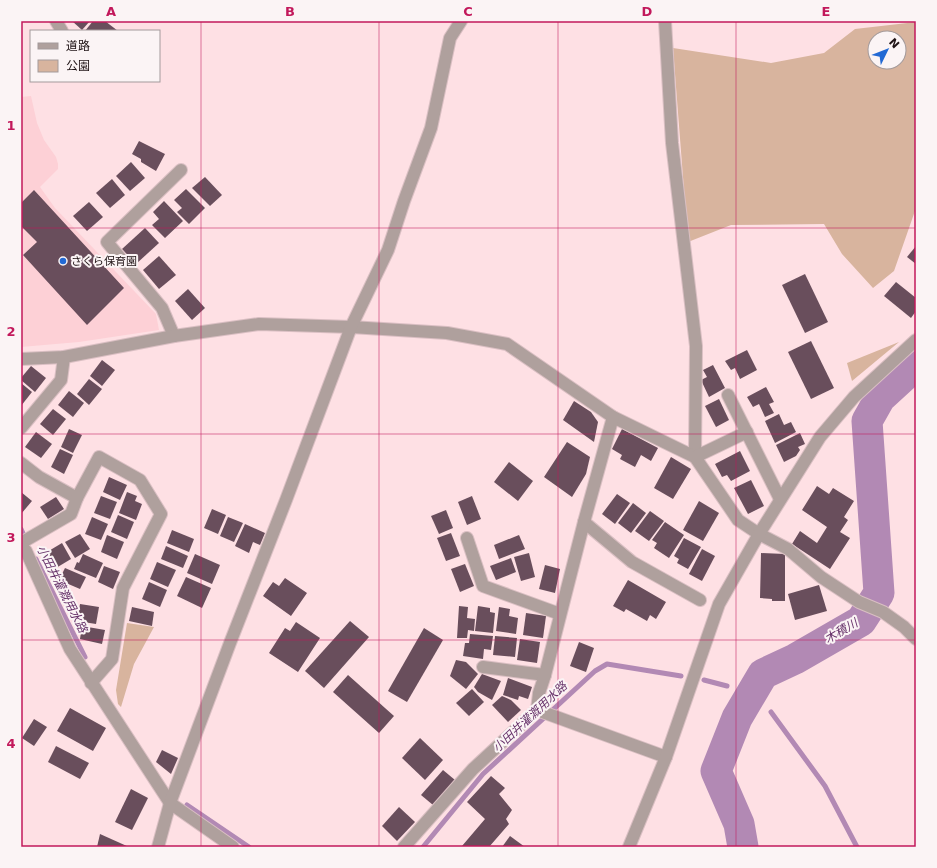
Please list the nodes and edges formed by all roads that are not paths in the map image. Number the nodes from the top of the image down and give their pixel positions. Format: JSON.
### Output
{"nodes":[{"id":1,"x":56,"y":21,"type":"edge"},
{"id":2,"x":462,"y":21,"type":"edge"},
{"id":3,"x":665,"y":21,"type":"edge"},
{"id":4,"x":61,"y":30,"type":"edge"},
{"id":5,"x":181,"y":170,"type":"dead end"},
{"id":6,"x":351,"y":327,"type":"junction"},
{"id":7,"x":174,"y":336,"type":"junction"},
{"id":8,"x":916,"y":340,"type":"edge"},
{"id":9,"x":64,"y":357,"type":"junction"},
{"id":10,"x":21,"y":359,"type":"edge"},
{"id":11,"x":728,"y":395,"type":"dead end"},
{"id":12,"x":613,"y":417,"type":"junction"},
{"id":13,"x":21,"y":428,"type":"edge"},
{"id":14,"x":746,"y":432,"type":"junction"},
{"id":15,"x":695,"y":457,"type":"junction"},
{"id":16,"x":21,"y":463,"type":"edge"},
{"id":17,"x":77,"y":498,"type":"junction"},
{"id":18,"x":780,"y":499,"type":"junction"},
{"id":19,"x":584,"y":522,"type":"junction"},
{"id":20,"x":759,"y":534,"type":"junction"},
{"id":21,"x":467,"y":538,"type":"dead end"},
{"id":22,"x":21,"y":544,"type":"edge"},
{"id":23,"x":700,"y":600,"type":"dead end"},
{"id":24,"x":560,"y":614,"type":"junction"},
{"id":25,"x":916,"y":639,"type":"edge"},
{"id":26,"x":483,"y":667,"type":"dead end"},
{"id":27,"x":545,"y":675,"type":"junction"},
{"id":28,"x":91,"y":683,"type":"junction"},
{"id":29,"x":539,"y":711,"type":"junction"},
{"id":30,"x":666,"y":757,"type":"junction"},
{"id":31,"x":170,"y":803,"type":"junction"},
{"id":32,"x":158,"y":847,"type":"edge"},
{"id":33,"x":233,"y":847,"type":"edge"},
{"id":34,"x":404,"y":847,"type":"edge"},
{"id":35,"x":630,"y":847,"type":"edge"}],
"edges":[{"from":1,"to":4,"type":"street"},
{"from":2,"to":6,"type":"street"},
{"from":3,"to":15,"type":"street"},
{"from":5,"to":7,"type":"street"},
{"from":6,"to":7,"type":"street"},
{"from":6,"to":12,"type":"street"},
{"from":6,"to":31,"type":"street"},
{"from":7,"to":9,"type":"street"},
{"from":8,"to":18,"type":"street"},
{"from":9,"to":10,"type":"street"},
{"from":9,"to":13,"type":"street"},
{"from":11,"to":14,"type":"street"},
{"from":12,"to":15,"type":"street"},
{"from":12,"to":19,"type":"street"},
{"from":14,"to":15,"type":"street"},
{"from":14,"to":18,"type":"street"},
{"from":15,"to":20,"type":"street"},
{"from":16,"to":17,"type":"street"},
{"from":17,"to":22,"type":"street"},
{"from":17,"to":28,"type":"street"},
{"from":18,"to":20,"type":"street"},
{"from":19,"to":23,"type":"street"},
{"from":19,"to":24,"type":"street"},
{"from":20,"to":25,"type":"street"},
{"from":20,"to":30,"type":"street"},
{"from":21,"to":24,"type":"street"},
{"from":22,"to":28,"type":"street"},
{"from":24,"to":27,"type":"street"},
{"from":26,"to":27,"type":"street"},
{"from":27,"to":29,"type":"street"},
{"from":28,"to":31,"type":"street"},
{"from":29,"to":30,"type":"street"},
{"from":29,"to":34,"type":"street"},
{"from":30,"to":35,"type":"street"},
{"from":31,"to":32,"type":"street"},
{"from":31,"to":33,"type":"street"}]}
